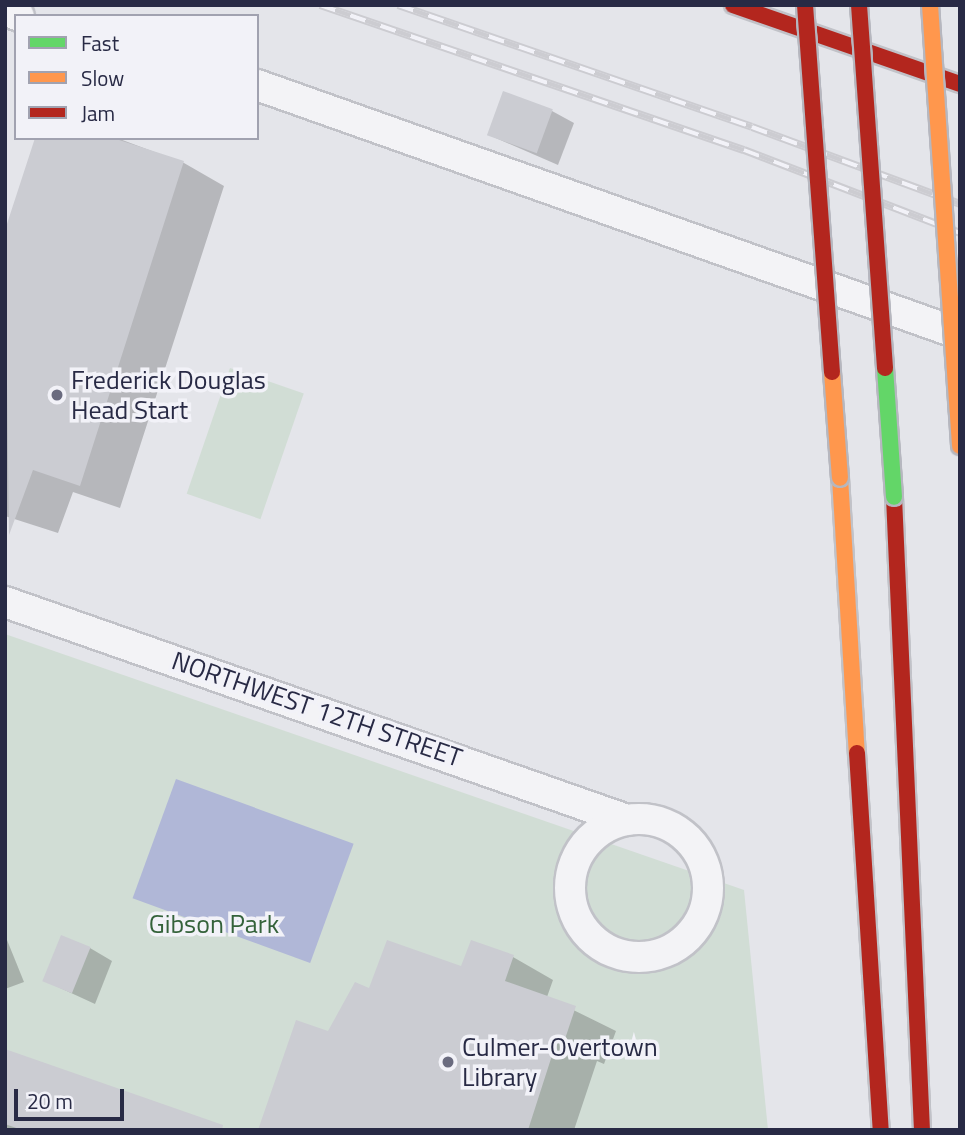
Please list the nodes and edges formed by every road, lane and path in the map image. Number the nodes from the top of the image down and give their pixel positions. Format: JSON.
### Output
{"nodes":[{"id":1,"x":733,"y":5,"type":"edge"},
{"id":2,"x":806,"y":5,"type":"edge"},
{"id":3,"x":859,"y":5,"type":"edge"},
{"id":4,"x":930,"y":5,"type":"edge"},
{"id":5,"x":960,"y":84,"type":"edge"},
{"id":6,"x":259,"y":86,"type":"edge"},
{"id":7,"x":960,"y":334,"type":"edge"},
{"id":8,"x":960,"y":446,"type":"edge"},
{"id":9,"x":5,"y":602,"type":"edge"},
{"id":10,"x":626,"y":820,"type":"junction"},
{"id":11,"x":881,"y":1130,"type":"edge"},
{"id":12,"x":922,"y":1130,"type":"edge"}],
"edges":[{"from":1,"to":5,"type":"main road"},
{"from":2,"to":11,"type":"main road","bridge":true},
{"from":3,"to":12,"type":"main road","bridge":true},
{"from":4,"to":8,"type":"main road","bridge":true},
{"from":6,"to":7,"type":"street"},
{"from":9,"to":10,"type":"street","name":"NORTHWEST 12TH STREET"},
{"from":10,"to":10,"type":"street","name":"NORTHWEST 12TH STREET"}]}
